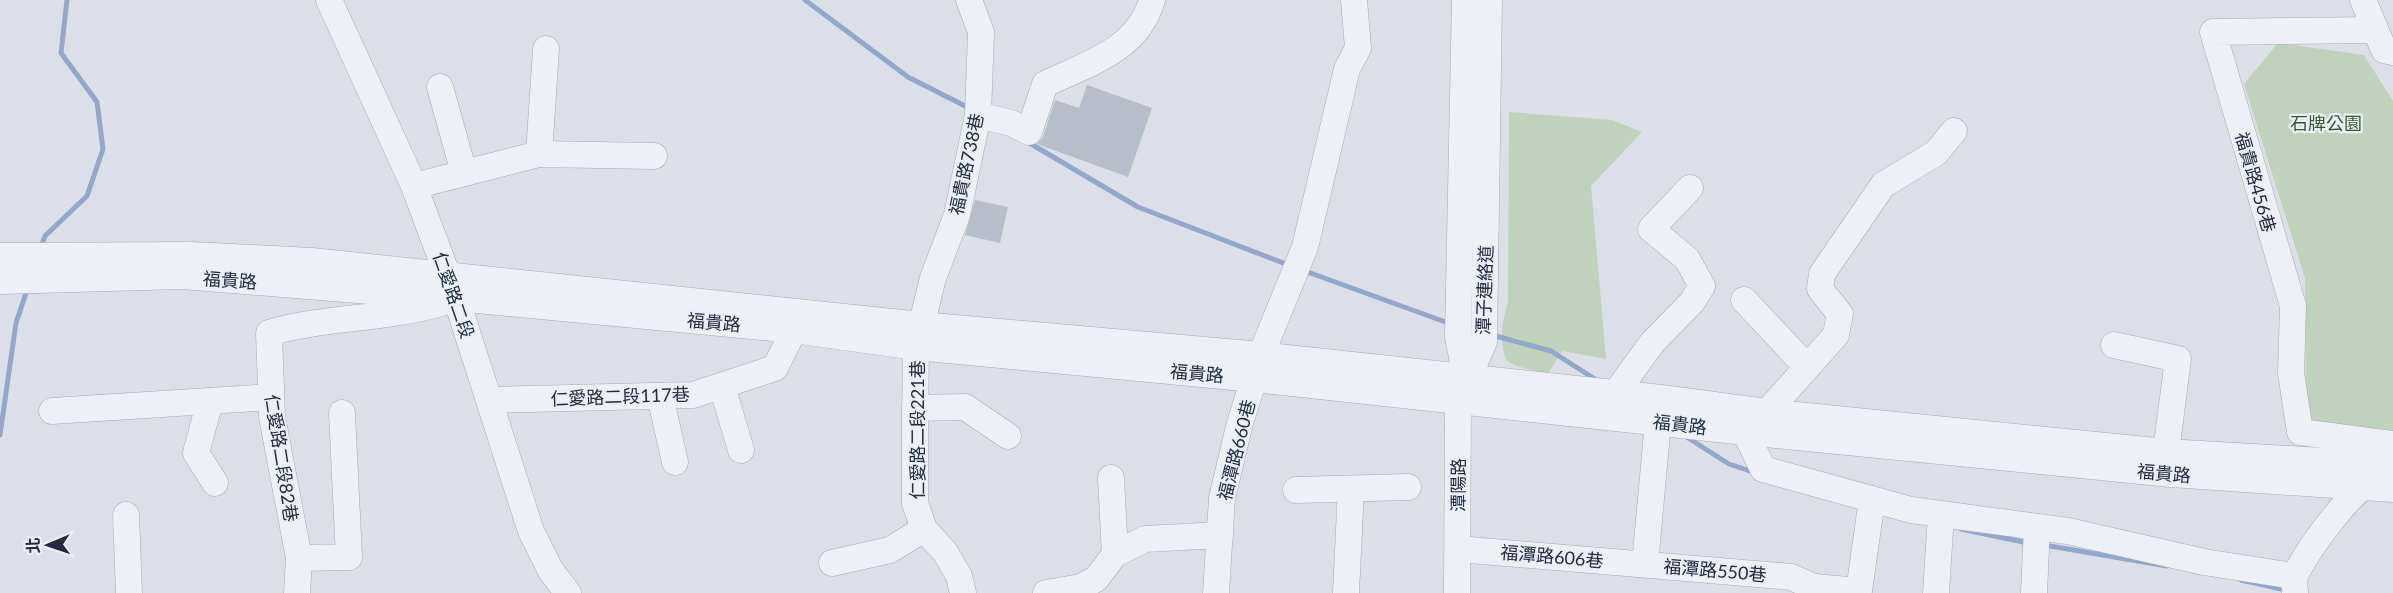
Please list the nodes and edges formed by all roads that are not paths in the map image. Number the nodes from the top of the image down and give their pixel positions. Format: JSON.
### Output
{"nodes":[{"id":1,"x":329,"y":0,"type":"edge"},
{"id":2,"x":969,"y":0,"type":"edge"},
{"id":3,"x":1152,"y":0,"type":"edge"},
{"id":4,"x":1354,"y":0,"type":"edge"},
{"id":5,"x":1465,"y":0,"type":"edge"},
{"id":6,"x":1490,"y":0,"type":"edge"},
{"id":7,"x":2363,"y":0,"type":"edge"},
{"id":8,"x":2375,"y":30,"type":"junction"},
{"id":9,"x":546,"y":49,"type":"dead end"},
{"id":10,"x":2393,"y":52,"type":"edge"},
{"id":11,"x":440,"y":87,"type":"dead end"},
{"id":12,"x":978,"y":115,"type":"junction"},
{"id":13,"x":1954,"y":131,"type":"dead end"},
{"id":14,"x":539,"y":154,"type":"junction"},
{"id":15,"x":654,"y":156,"type":"dead end"},
{"id":16,"x":464,"y":173,"type":"junction"},
{"id":17,"x":414,"y":186,"type":"junction"},
{"id":18,"x":1690,"y":188,"type":"dead end"},
{"id":19,"x":0,"y":256,"type":"edge"},
{"id":20,"x":447,"y":273,"type":"junction"},
{"id":21,"x":0,"y":280,"type":"edge"},
{"id":22,"x":456,"y":298,"type":"junction"},
{"id":23,"x":1744,"y":300,"type":"dead end"},
{"id":24,"x":794,"y":330,"type":"junction"},
{"id":25,"x":919,"y":336,"type":"junction"},
{"id":26,"x":2114,"y":345,"type":"dead end"},
{"id":27,"x":1258,"y":367,"type":"junction"},
{"id":28,"x":1807,"y":367,"type":"junction"},
{"id":29,"x":722,"y":386,"type":"junction"},
{"id":30,"x":1462,"y":389,"type":"junction"},
{"id":31,"x":1615,"y":394,"type":"junction"},
{"id":32,"x":660,"y":396,"type":"junction"},
{"id":33,"x":272,"y":397,"type":"junction"},
{"id":34,"x":490,"y":400,"type":"junction"},
{"id":35,"x":210,"y":401,"type":"junction"},
{"id":36,"x":915,"y":408,"type":"junction"},
{"id":37,"x":52,"y":411,"type":"dead end"},
{"id":38,"x":1767,"y":412,"type":"junction"},
{"id":39,"x":342,"y":413,"type":"dead end"},
{"id":40,"x":1658,"y":422,"type":"junction"},
{"id":41,"x":1744,"y":432,"type":"junction"},
{"id":42,"x":1008,"y":436,"type":"dead end"},
{"id":43,"x":2393,"y":444,"type":"edge"},
{"id":44,"x":741,"y":450,"type":"dead end"},
{"id":45,"x":2166,"y":452,"type":"junction"},
{"id":46,"x":675,"y":462,"type":"dead end"},
{"id":47,"x":2393,"y":465,"type":"edge"},
{"id":48,"x":1111,"y":478,"type":"dead end"},
{"id":49,"x":2393,"y":478,"type":"edge"},
{"id":50,"x":215,"y":483,"type":"dead end"},
{"id":51,"x":1408,"y":487,"type":"dead end"},
{"id":52,"x":2361,"y":487,"type":"junction"},
{"id":53,"x":1352,"y":489,"type":"junction"},
{"id":54,"x":2393,"y":489,"type":"edge"},
{"id":55,"x":1296,"y":490,"type":"dead end"},
{"id":56,"x":1872,"y":499,"type":"junction"},
{"id":57,"x":126,"y":515,"type":"dead end"},
{"id":58,"x":1941,"y":515,"type":"junction"},
{"id":59,"x":2037,"y":527,"type":"junction"},
{"id":60,"x":924,"y":529,"type":"junction"},
{"id":61,"x":1220,"y":536,"type":"junction"},
{"id":62,"x":1458,"y":549,"type":"junction"},
{"id":63,"x":1115,"y":554,"type":"junction"},
{"id":64,"x":299,"y":558,"type":"junction"},
{"id":65,"x":832,"y":563,"type":"dead end"},
{"id":66,"x":1645,"y":564,"type":"junction"},
{"id":67,"x":2295,"y":585,"type":"edge"},
{"id":68,"x":1813,"y":590,"type":"edge"},
{"id":69,"x":129,"y":593,"type":"edge"},
{"id":70,"x":297,"y":593,"type":"edge"},
{"id":71,"x":568,"y":593,"type":"edge"},
{"id":72,"x":963,"y":593,"type":"edge"},
{"id":73,"x":1046,"y":593,"type":"edge"},
{"id":74,"x":1216,"y":593,"type":"edge"},
{"id":75,"x":1346,"y":593,"type":"edge"},
{"id":76,"x":1457,"y":593,"type":"edge"},
{"id":77,"x":1936,"y":593,"type":"edge"},
{"id":78,"x":2034,"y":593,"type":"edge"}],
"edges":[{"from":1,"to":17,"type":"street","name":"仁愛路二段"},
{"from":2,"to":12,"type":"street","name":"福貴路738巷"},
{"from":3,"to":12,"type":"street"},
{"from":4,"to":27,"type":"street","name":"福潭路660巷"},
{"from":5,"to":30,"type":"street","name":"潭子連絡道"},
{"from":6,"to":30,"type":"street","name":"潭子連絡道"},
{"from":7,"to":8,"type":"street"},
{"from":8,"to":10,"type":"street"},
{"from":8,"to":43,"type":"street","name":"福貴路456巷"},
{"from":9,"to":14,"type":"street"},
{"from":11,"to":16,"type":"street"},
{"from":12,"to":25,"type":"street","name":"福貴路738巷"},
{"from":13,"to":28,"type":"street"},
{"from":14,"to":15,"type":"street"},
{"from":14,"to":16,"type":"street"},
{"from":16,"to":17,"type":"street"},
{"from":17,"to":20,"type":"street","name":"仁愛路二段"},
{"from":18,"to":31,"type":"street"},
{"from":19,"to":20,"type":"street","name":"福貴路"},
{"from":20,"to":22,"type":"street","name":"仁愛路二段"},
{"from":20,"to":25,"type":"street","name":"福貴路"},
{"from":21,"to":22,"type":"street","name":"福貴路"},
{"from":22,"to":24,"type":"street","name":"福貴路"},
{"from":22,"to":33,"type":"street","name":"仁愛路二段82巷"},
{"from":22,"to":34,"type":"street","name":"仁愛路二段"},
{"from":23,"to":28,"type":"street"},
{"from":24,"to":25,"type":"street","name":"福貴路"},
{"from":24,"to":29,"type":"street","name":"仁愛路二段117巷"},
{"from":25,"to":27,"type":"street","name":"福貴路"},
{"from":25,"to":36,"type":"street","name":"仁愛路二段221巷"},
{"from":26,"to":45,"type":"street"},
{"from":27,"to":30,"type":"street","name":"福貴路"},
{"from":27,"to":61,"type":"street","name":"福潭路660巷"},
{"from":28,"to":38,"type":"street"},
{"from":29,"to":32,"type":"street","name":"仁愛路二段117巷"},
{"from":29,"to":44,"type":"street"},
{"from":30,"to":31,"type":"street","name":"福貴路"},
{"from":30,"to":40,"type":"street","name":"福貴路"},
{"from":30,"to":62,"type":"street","name":"潭陽路"},
{"from":31,"to":38,"type":"street","name":"福貴路"},
{"from":32,"to":34,"type":"street","name":"仁愛路二段117巷"},
{"from":32,"to":46,"type":"street"},
{"from":33,"to":35,"type":"street"},
{"from":33,"to":64,"type":"street","name":"仁愛路二段82巷"},
{"from":34,"to":71,"type":"street","name":"仁愛路二段"},
{"from":35,"to":37,"type":"street"},
{"from":35,"to":50,"type":"street"},
{"from":36,"to":42,"type":"street"},
{"from":36,"to":60,"type":"street","name":"仁愛路二段221巷"},
{"from":38,"to":41,"type":"street"},
{"from":38,"to":45,"type":"street","name":"福貴路"},
{"from":39,"to":64,"type":"street"},
{"from":40,"to":41,"type":"street","name":"福貴路"},
{"from":40,"to":66,"type":"street"},
{"from":41,"to":52,"type":"street","name":"福貴路"},
{"from":41,"to":56,"type":"street"},
{"from":45,"to":47,"type":"street","name":"福貴路"},
{"from":48,"to":63,"type":"street"},
{"from":49,"to":52,"type":"street"},
{"from":51,"to":53,"type":"street"},
{"from":52,"to":54,"type":"street","name":"福貴路"},
{"from":52,"to":67,"type":"street"},
{"from":53,"to":55,"type":"street"},
{"from":53,"to":75,"type":"street"},
{"from":56,"to":58,"type":"street"},
{"from":56,"to":68,"type":"street","name":"福潭路550巷"},
{"from":57,"to":69,"type":"street"},
{"from":58,"to":59,"type":"street"},
{"from":58,"to":77,"type":"street"},
{"from":59,"to":67,"type":"street"},
{"from":59,"to":78,"type":"street"},
{"from":60,"to":65,"type":"street"},
{"from":60,"to":72,"type":"street","name":"仁愛路二段221巷"},
{"from":61,"to":63,"type":"street"},
{"from":61,"to":74,"type":"street","name":"福潭路660巷"},
{"from":62,"to":66,"type":"street","name":"福潭路606巷"},
{"from":62,"to":76,"type":"street","name":"潭陽路"},
{"from":63,"to":73,"type":"street"},
{"from":64,"to":70,"type":"street","name":"仁愛路二段82巷"},
{"from":66,"to":68,"type":"street","name":"福潭路550巷"}]}
